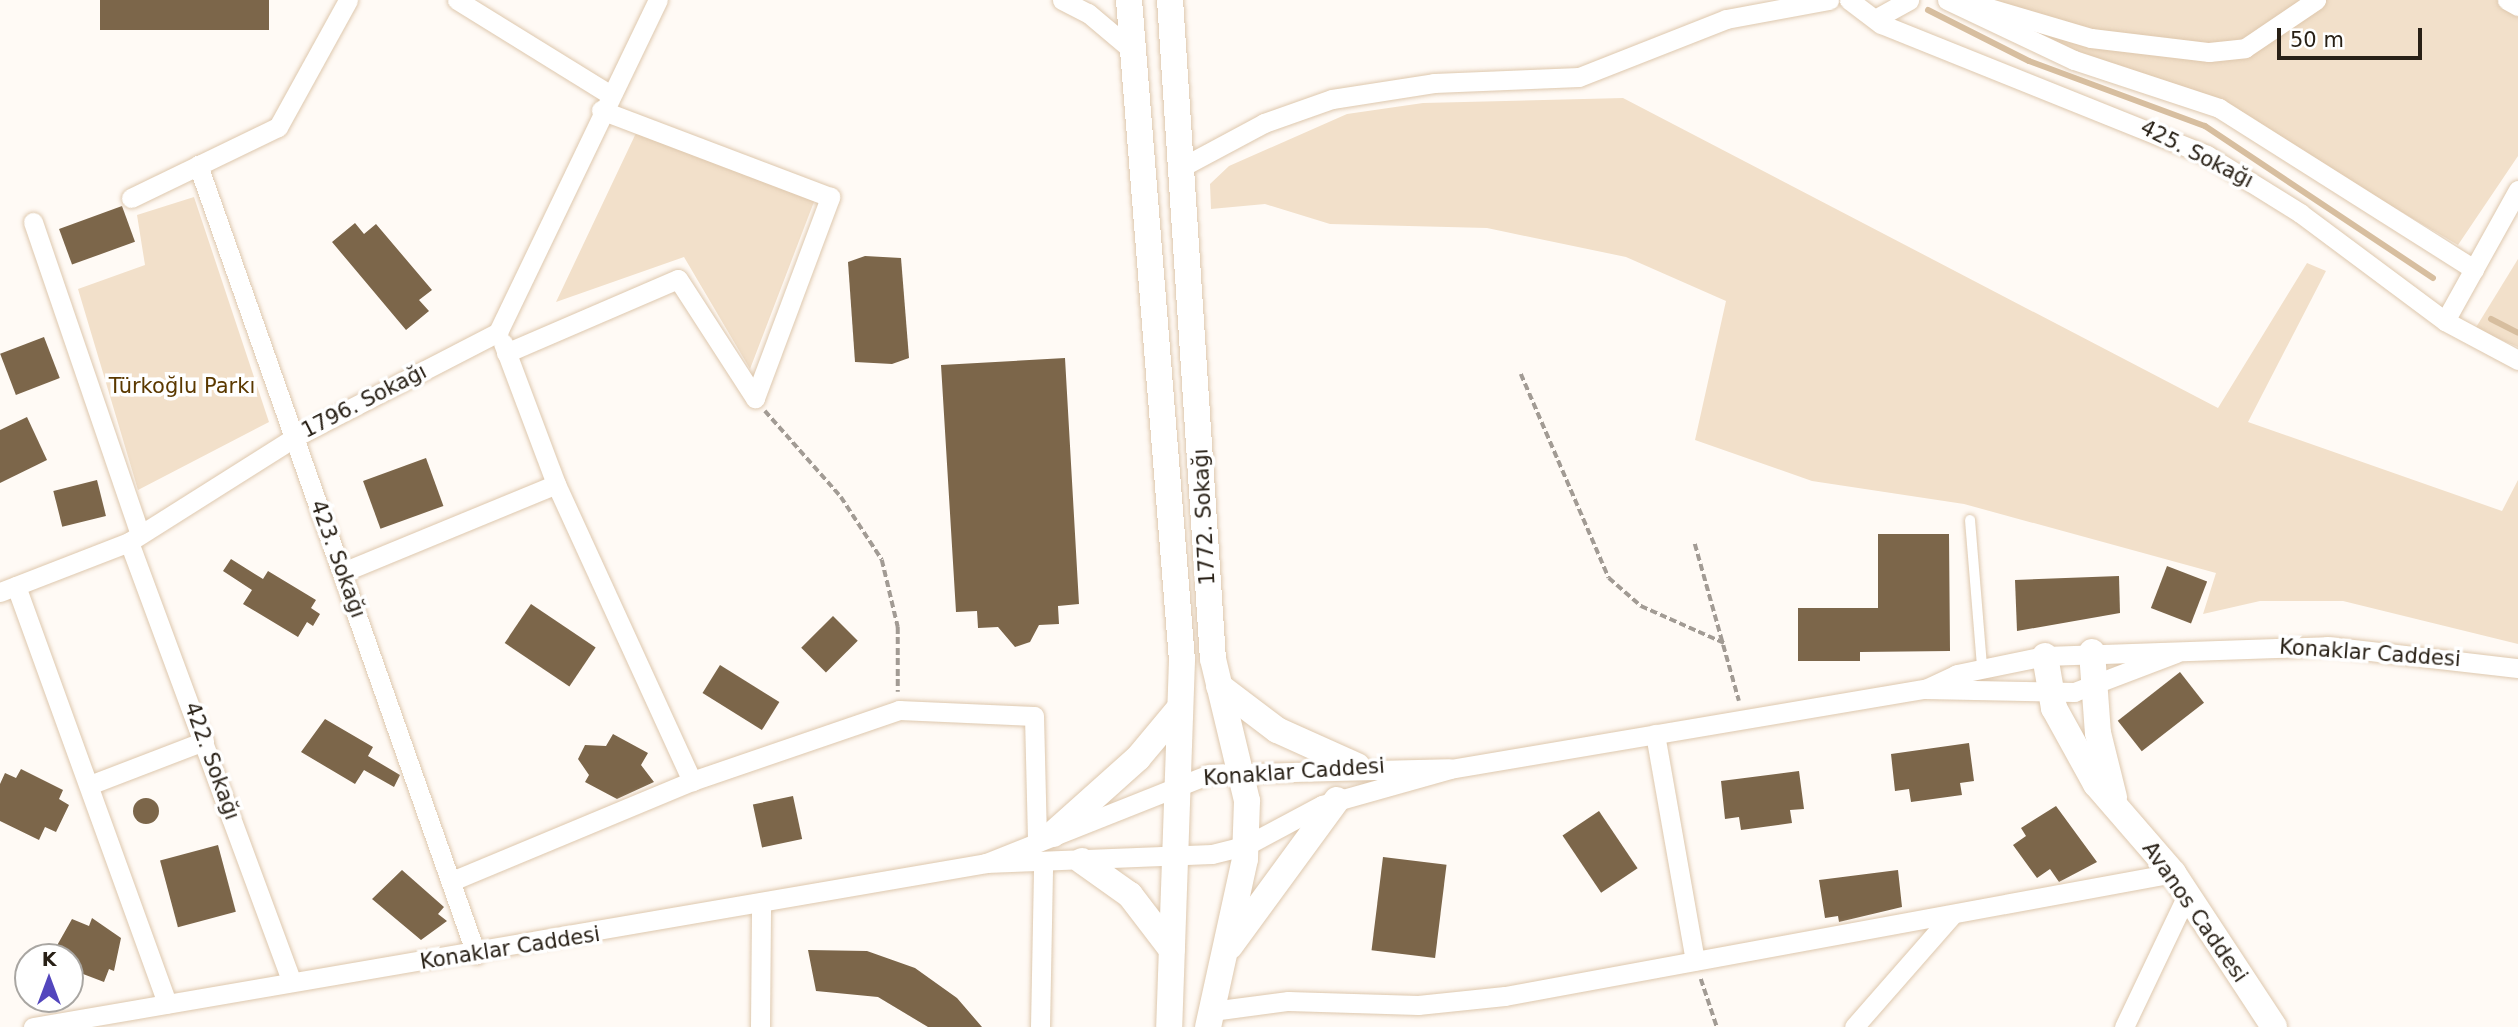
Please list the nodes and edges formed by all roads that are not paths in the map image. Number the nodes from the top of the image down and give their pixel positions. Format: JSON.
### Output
{"nodes":[{"id":1,"x":348,"y":0,"type":"edge"},
{"id":2,"x":457,"y":0,"type":"edge"},
{"id":3,"x":658,"y":0,"type":"edge"},
{"id":4,"x":1062,"y":0,"type":"edge"},
{"id":5,"x":1129,"y":0,"type":"edge"},
{"id":6,"x":1170,"y":0,"type":"edge"},
{"id":7,"x":1829,"y":0,"type":"edge"},
{"id":8,"x":1849,"y":0,"type":"edge"},
{"id":9,"x":1909,"y":0,"type":"edge"},
{"id":10,"x":1947,"y":0,"type":"edge"},
{"id":11,"x":1961,"y":0,"type":"edge"},
{"id":12,"x":2316,"y":0,"type":"edge"},
{"id":13,"x":2507,"y":0,"type":"edge"},
{"id":14,"x":2518,"y":6,"type":"edge"},
{"id":15,"x":1875,"y":19,"type":"junction"},
{"id":16,"x":1132,"y":51,"type":"junction"},
{"id":17,"x":605,"y":102,"type":"junction"},
{"id":18,"x":198,"y":165,"type":"junction"},
{"id":19,"x":1182,"y":167,"type":"junction"},
{"id":20,"x":2518,"y":191,"type":"edge"},
{"id":21,"x":131,"y":198,"type":"dead end"},
{"id":22,"x":33,"y":222,"type":"dead end"},
{"id":23,"x":2474,"y":269,"type":"junction"},
{"id":24,"x":2445,"y":321,"type":"junction"},
{"id":25,"x":498,"y":332,"type":"junction"},
{"id":26,"x":506,"y":353,"type":"junction"},
{"id":27,"x":2518,"y":360,"type":"edge"},
{"id":28,"x":295,"y":437,"type":"junction"},
{"id":29,"x":556,"y":484,"type":"junction"},
{"id":30,"x":1970,"y":520,"type":"dead end"},
{"id":31,"x":135,"y":538,"type":"junction"},
{"id":32,"x":343,"y":572,"type":"junction"},
{"id":33,"x":8,"y":589,"type":"edge"},
{"id":34,"x":2092,"y":652,"type":"junction"},
{"id":35,"x":2180,"y":652,"type":"junction"},
{"id":36,"x":2045,"y":656,"type":"junction"},
{"id":37,"x":1982,"y":667,"type":"junction"},
{"id":38,"x":2518,"y":668,"type":"edge"},
{"id":39,"x":1219,"y":685,"type":"junction"},
{"id":40,"x":2096,"y":687,"type":"junction"},
{"id":41,"x":1925,"y":689,"type":"junction"},
{"id":42,"x":2049,"y":694,"type":"junction"},
{"id":43,"x":1179,"y":709,"type":"junction"},
{"id":44,"x":1655,"y":734,"type":"junction"},
{"id":45,"x":204,"y":741,"type":"junction"},
{"id":46,"x":1357,"y":766,"type":"junction"},
{"id":47,"x":1450,"y":769,"type":"junction"},
{"id":48,"x":1244,"y":772,"type":"junction"},
{"id":49,"x":692,"y":780,"type":"junction"},
{"id":50,"x":92,"y":784,"type":"junction"},
{"id":51,"x":1174,"y":786,"type":"junction"},
{"id":52,"x":2114,"y":799,"type":"junction"},
{"id":53,"x":1337,"y":800,"type":"junction"},
{"id":54,"x":1045,"y":838,"type":"junction"},
{"id":55,"x":1247,"y":845,"type":"junction"},
{"id":56,"x":1174,"y":858,"type":"junction"},
{"id":57,"x":1082,"y":861,"type":"junction"},
{"id":58,"x":986,"y":863,"type":"junction"},
{"id":59,"x":1043,"y":864,"type":"junction"},
{"id":60,"x":454,"y":880,"type":"junction"},
{"id":61,"x":2180,"y":884,"type":"junction"},
{"id":62,"x":761,"y":906,"type":"junction"},
{"id":63,"x":1952,"y":915,"type":"junction"},
{"id":64,"x":1172,"y":950,"type":"junction"},
{"id":65,"x":476,"y":954,"type":"junction"},
{"id":66,"x":1223,"y":956,"type":"junction"},
{"id":67,"x":1695,"y":961,"type":"junction"},
{"id":68,"x":292,"y":982,"type":"junction"},
{"id":69,"x":167,"y":1004,"type":"junction"},
{"id":70,"x":1210,"y":1019,"type":"edge"},
{"id":71,"x":33,"y":1027,"type":"edge"},
{"id":72,"x":760,"y":1027,"type":"edge"},
{"id":73,"x":1040,"y":1027,"type":"edge"},
{"id":74,"x":1169,"y":1027,"type":"edge"},
{"id":75,"x":1854,"y":1027,"type":"edge"},
{"id":76,"x":2124,"y":1027,"type":"edge"},
{"id":77,"x":2274,"y":1027,"type":"edge"}],
"edges":[{"from":1,"to":18,"type":"street"},
{"from":2,"to":17,"type":"street"},
{"from":3,"to":17,"type":"street"},
{"from":4,"to":16,"type":"street"},
{"from":5,"to":16,"type":"street","name":"1772. Sokağı"},
{"from":6,"to":19,"type":"street","name":"1772. Sokağı"},
{"from":7,"to":19,"type":"street"},
{"from":8,"to":15,"type":"street","name":"425. Sokağı"},
{"from":9,"to":15,"type":"street"},
{"from":10,"to":23,"type":"street"},
{"from":11,"to":12,"type":"street"},
{"from":13,"to":14,"type":"street"},
{"from":15,"to":24,"type":"street","name":"425. Sokağı"},
{"from":16,"to":43,"type":"street","name":"1772. Sokağı"},
{"from":17,"to":25,"type":"street"},
{"from":17,"to":26,"type":"street"},
{"from":18,"to":21,"type":"street"},
{"from":18,"to":28,"type":"street","name":"423. Sokağı"},
{"from":19,"to":39,"type":"street","name":"1772. Sokağı"},
{"from":20,"to":23,"type":"street"},
{"from":22,"to":31,"type":"street","name":"422. Sokağı"},
{"from":23,"to":24,"type":"street"},
{"from":24,"to":27,"type":"street","name":"425. Sokağı"},
{"from":25,"to":26,"type":"street"},
{"from":25,"to":28,"type":"street","name":"1796. Sokağı"},
{"from":26,"to":29,"type":"street"},
{"from":28,"to":31,"type":"street","name":"1796. Sokağı"},
{"from":28,"to":32,"type":"street","name":"423. Sokağı"},
{"from":29,"to":32,"type":"street"},
{"from":29,"to":49,"type":"street"},
{"from":30,"to":37,"type":"lane"},
{"from":31,"to":33,"type":"street","name":"1796. Sokağı"},
{"from":31,"to":45,"type":"street","name":"422. Sokağı"},
{"from":32,"to":60,"type":"street","name":"423. Sokağı"},
{"from":33,"to":50,"type":"street"},
{"from":34,"to":35,"type":"street","name":"Konaklar Caddesi"},
{"from":34,"to":36,"type":"street","name":"Konaklar Caddesi"},
{"from":34,"to":40,"type":"street","name":"Avanos Caddesi"},
{"from":35,"to":38,"type":"street","name":"Konaklar Caddesi"},
{"from":35,"to":40,"type":"street","name":"Konaklar Caddesi"},
{"from":36,"to":37,"type":"street","name":"Konaklar Caddesi"},
{"from":36,"to":42,"type":"street","name":"Avanos Caddesi"},
{"from":37,"to":41,"type":"street","name":"Konaklar Caddesi"},
{"from":39,"to":46,"type":"street"},
{"from":39,"to":48,"type":"street","name":"1772. Sokağı"},
{"from":40,"to":42,"type":"street","name":"Konaklar Caddesi"},
{"from":40,"to":52,"type":"street","name":"Avanos Caddesi"},
{"from":41,"to":42,"type":"street","name":"Konaklar Caddesi"},
{"from":41,"to":44,"type":"street","name":"Konaklar Caddesi"},
{"from":42,"to":52,"type":"street","name":"Avanos Caddesi"},
{"from":43,"to":51,"type":"street","name":"1772. Sokağı"},
{"from":43,"to":54,"type":"street"},
{"from":44,"to":47,"type":"street","name":"Konaklar Caddesi"},
{"from":44,"to":67,"type":"street"},
{"from":45,"to":50,"type":"street"},
{"from":45,"to":68,"type":"street","name":"422. Sokağı"},
{"from":46,"to":47,"type":"street","name":"Konaklar Caddesi"},
{"from":46,"to":48,"type":"street","name":"Konaklar Caddesi"},
{"from":47,"to":53,"type":"street","name":"Konaklar Caddesi"},
{"from":48,"to":51,"type":"street","name":"Konaklar Caddesi"},
{"from":48,"to":55,"type":"street","name":"1772. Sokağı"},
{"from":49,"to":54,"type":"street"},
{"from":49,"to":60,"type":"street"},
{"from":50,"to":69,"type":"street"},
{"from":51,"to":54,"type":"street","name":"Konaklar Caddesi"},
{"from":51,"to":56,"type":"street","name":"1772. Sokağı"},
{"from":52,"to":61,"type":"street","name":"Avanos Caddesi"},
{"from":53,"to":55,"type":"street","name":"Konaklar Caddesi"},
{"from":53,"to":66,"type":"street"},
{"from":54,"to":58,"type":"street","name":"Konaklar Caddesi"},
{"from":55,"to":56,"type":"street","name":"Konaklar Caddesi"},
{"from":55,"to":66,"type":"street","name":"1772. Sokağı"},
{"from":56,"to":57,"type":"street","name":"Konaklar Caddesi"},
{"from":56,"to":64,"type":"street","name":"1772. Sokağı"},
{"from":57,"to":59,"type":"street","name":"Konaklar Caddesi"},
{"from":57,"to":64,"type":"street"},
{"from":58,"to":59,"type":"street","name":"Konaklar Caddesi"},
{"from":58,"to":62,"type":"street","name":"Konaklar Caddesi"},
{"from":59,"to":73,"type":"street"},
{"from":60,"to":65,"type":"street","name":"423. Sokağı"},
{"from":61,"to":63,"type":"street"},
{"from":61,"to":76,"type":"street"},
{"from":61,"to":77,"type":"street","name":"Avanos Caddesi"},
{"from":62,"to":65,"type":"street","name":"Konaklar Caddesi"},
{"from":62,"to":72,"type":"street"},
{"from":63,"to":67,"type":"street"},
{"from":63,"to":75,"type":"street"},
{"from":64,"to":74,"type":"street","name":"1772. Sokağı"},
{"from":65,"to":68,"type":"street","name":"Konaklar Caddesi"},
{"from":66,"to":70,"type":"street","name":"1772. Sokağı"},
{"from":67,"to":70,"type":"street"},
{"from":68,"to":69,"type":"street","name":"Konaklar Caddesi"},
{"from":69,"to":71,"type":"street","name":"Konaklar Caddesi"}]}
